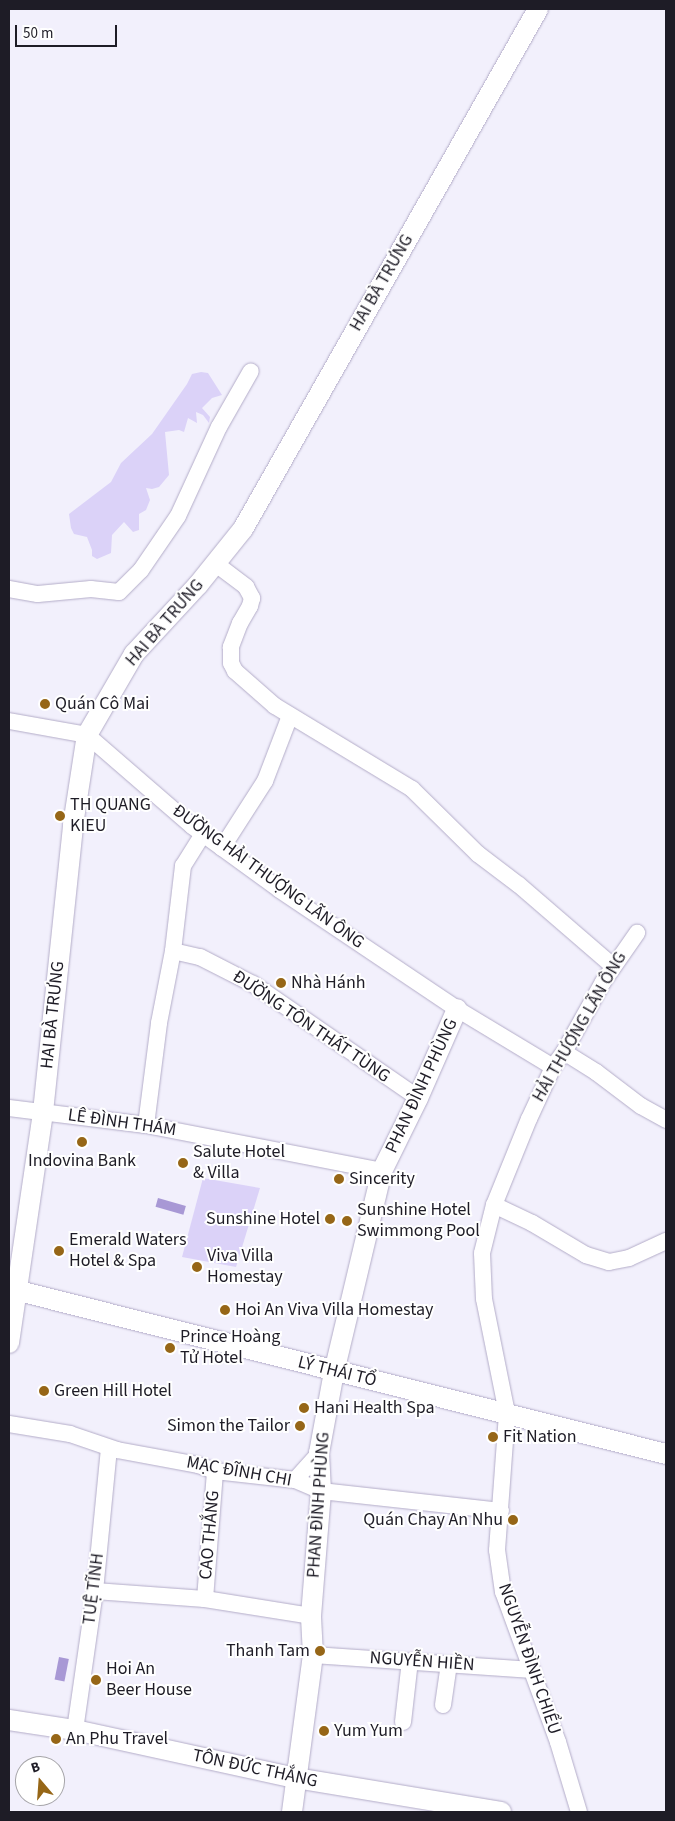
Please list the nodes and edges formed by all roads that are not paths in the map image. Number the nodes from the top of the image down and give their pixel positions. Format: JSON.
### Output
{"nodes":[{"id":1,"x":538,"y":9,"type":"edge"},
{"id":2,"x":251,"y":370,"type":"dead end"},
{"id":3,"x":216,"y":564,"type":"junction"},
{"id":4,"x":9,"y":589,"type":"edge"},
{"id":5,"x":290,"y":716,"type":"junction"},
{"id":6,"x":9,"y":721,"type":"edge"},
{"id":7,"x":88,"y":735,"type":"junction"},
{"id":8,"x":203,"y":834,"type":"junction"},
{"id":9,"x":222,"y":848,"type":"junction"},
{"id":10,"x":637,"y":933,"type":"dead end"},
{"id":11,"x":172,"y":951,"type":"junction"},
{"id":12,"x":613,"y":966,"type":"junction"},
{"id":13,"x":457,"y":1009,"type":"junction"},
{"id":14,"x":564,"y":1052,"type":"junction"},
{"id":15,"x":553,"y":1066,"type":"junction"},
{"id":16,"x":418,"y":1098,"type":"junction"},
{"id":17,"x":9,"y":1108,"type":"edge"},
{"id":18,"x":43,"y":1112,"type":"junction"},
{"id":19,"x":666,"y":1120,"type":"edge"},
{"id":20,"x":146,"y":1125,"type":"junction"},
{"id":21,"x":382,"y":1171,"type":"junction"},
{"id":22,"x":494,"y":1205,"type":"junction"},
{"id":23,"x":666,"y":1241,"type":"edge"},
{"id":24,"x":12,"y":1289,"type":"edge"},
{"id":25,"x":9,"y":1343,"type":"edge"},
{"id":26,"x":334,"y":1372,"type":"junction"},
{"id":27,"x":507,"y":1413,"type":"junction"},
{"id":28,"x":9,"y":1424,"type":"edge"},
{"id":29,"x":109,"y":1448,"type":"junction"},
{"id":30,"x":318,"y":1453,"type":"junction"},
{"id":31,"x":666,"y":1454,"type":"edge"},
{"id":32,"x":216,"y":1471,"type":"junction"},
{"id":33,"x":295,"y":1480,"type":"junction"},
{"id":34,"x":321,"y":1491,"type":"junction"},
{"id":35,"x":501,"y":1510,"type":"junction"},
{"id":36,"x":95,"y":1591,"type":"junction"},
{"id":37,"x":204,"y":1599,"type":"junction"},
{"id":38,"x":311,"y":1616,"type":"junction"},
{"id":39,"x":313,"y":1655,"type":"junction"},
{"id":40,"x":410,"y":1661,"type":"junction"},
{"id":41,"x":449,"y":1664,"type":"junction"},
{"id":42,"x":532,"y":1670,"type":"junction"},
{"id":43,"x":443,"y":1705,"type":"dead end"},
{"id":44,"x":9,"y":1720,"type":"edge"},
{"id":45,"x":403,"y":1722,"type":"dead end"},
{"id":46,"x":74,"y":1730,"type":"junction"},
{"id":47,"x":296,"y":1778,"type":"junction"},
{"id":48,"x":292,"y":1812,"type":"edge"},
{"id":49,"x":501,"y":1812,"type":"edge"},
{"id":50,"x":579,"y":1812,"type":"edge"}],
"edges":[{"from":1,"to":3,"type":"street","name":"HAI BÀ TRƯNG"},
{"from":2,"to":4,"type":"street"},
{"from":3,"to":5,"type":"street"},
{"from":3,"to":7,"type":"street","name":"HAI BÀ TRƯNG"},
{"from":5,"to":9,"type":"street"},
{"from":5,"to":12,"type":"street"},
{"from":6,"to":7,"type":"street"},
{"from":7,"to":8,"type":"street","name":"ĐƯỜNG HẢI THƯỢNG LÃN ÔNG"},
{"from":7,"to":18,"type":"street","name":"HAI BÀ TRƯNG"},
{"from":8,"to":9,"type":"street","name":"ĐƯỜNG HẢI THƯỢNG LÃN ÔNG"},
{"from":8,"to":11,"type":"street"},
{"from":9,"to":13,"type":"street","name":"ĐƯỜNG HẢI THƯỢNG LÃN ÔNG"},
{"from":10,"to":12,"type":"street","name":"HẢI THƯỢNG LÃN ÔNG"},
{"from":11,"to":16,"type":"street","name":"ĐƯỜNG TÔN THẤT TÙNG"},
{"from":11,"to":20,"type":"street"},
{"from":12,"to":14,"type":"street","name":"HẢI THƯỢNG LÃN ÔNG"},
{"from":13,"to":15,"type":"street","name":"ĐƯỜNG HẢI THƯỢNG LÃN ÔNG"},
{"from":13,"to":16,"type":"street","name":"PHAN ĐÌNH PHÙNG"},
{"from":14,"to":15,"type":"street","name":"HẢI THƯỢNG LÃN ÔNG"},
{"from":14,"to":19,"type":"street"},
{"from":15,"to":22,"type":"street","name":"HẢI THƯỢNG LÃN ÔNG"},
{"from":16,"to":21,"type":"street","name":"PHAN ĐÌNH PHÙNG"},
{"from":17,"to":18,"type":"street","name":"LÊ ĐÌNH THÁM"},
{"from":18,"to":20,"type":"street","name":"LÊ ĐÌNH THÁM"},
{"from":18,"to":24,"type":"street","name":"HAI BÀ TRƯNG"},
{"from":20,"to":21,"type":"street","name":"LÊ ĐÌNH THÁM"},
{"from":21,"to":26,"type":"street","name":"PHAN ĐÌNH PHÙNG"},
{"from":22,"to":23,"type":"street"},
{"from":22,"to":27,"type":"street","name":"HẢI THƯỢNG LÃN ÔNG"},
{"from":24,"to":25,"type":"street","name":"HAI BÀ TRƯNG"},
{"from":24,"to":26,"type":"street","name":"LÝ THÁI TỔ"},
{"from":26,"to":27,"type":"street","name":"LÝ THÁI TỔ"},
{"from":26,"to":30,"type":"street","name":"PHAN ĐÌNH PHÙNG"},
{"from":27,"to":31,"type":"street","name":"LÝ THÁI TỔ"},
{"from":27,"to":35,"type":"street","name":"NGUYỄN ĐÌNH CHIỂU"},
{"from":28,"to":29,"type":"street","name":"MẠC ĐĨNH CHI"},
{"from":29,"to":32,"type":"street","name":"MẠC ĐĨNH CHI"},
{"from":29,"to":36,"type":"street","name":"TUỆ TĨNH"},
{"from":30,"to":33,"type":"street"},
{"from":30,"to":34,"type":"street","name":"PHAN ĐÌNH PHÙNG"},
{"from":32,"to":33,"type":"street","name":"MẠC ĐĨNH CHI"},
{"from":32,"to":37,"type":"street","name":"CAO THẮNG"},
{"from":33,"to":34,"type":"street","name":"MẠC ĐĨNH CHI"},
{"from":34,"to":35,"type":"street","name":"MẠC ĐĨNH CHI"},
{"from":34,"to":38,"type":"street","name":"PHAN ĐÌNH PHÙNG"},
{"from":35,"to":42,"type":"street","name":"NGUYỄN ĐÌNH CHIỂU"},
{"from":36,"to":37,"type":"street"},
{"from":36,"to":46,"type":"street","name":"TUỆ TĨNH"},
{"from":37,"to":38,"type":"street"},
{"from":38,"to":39,"type":"street","name":"PHAN ĐÌNH PHÙNG"},
{"from":39,"to":40,"type":"street","name":"NGUYỄN HIỀN"},
{"from":39,"to":47,"type":"street","name":"PHAN ĐÌNH PHÙNG"},
{"from":40,"to":41,"type":"street","name":"NGUYỄN HIỀN"},
{"from":40,"to":45,"type":"street"},
{"from":41,"to":42,"type":"street","name":"NGUYỄN HIỀN"},
{"from":41,"to":43,"type":"street"},
{"from":42,"to":50,"type":"street","name":"NGUYỄN ĐÌNH CHIỂU"},
{"from":44,"to":46,"type":"street","name":"TÔN ĐỨC THẮNG"},
{"from":46,"to":47,"type":"street","name":"TÔN ĐỨC THẮNG"},
{"from":47,"to":48,"type":"street","name":"PHAN ĐÌNH PHÙNG"},
{"from":47,"to":49,"type":"street","name":"TÔN ĐỨC THẮNG"}]}
